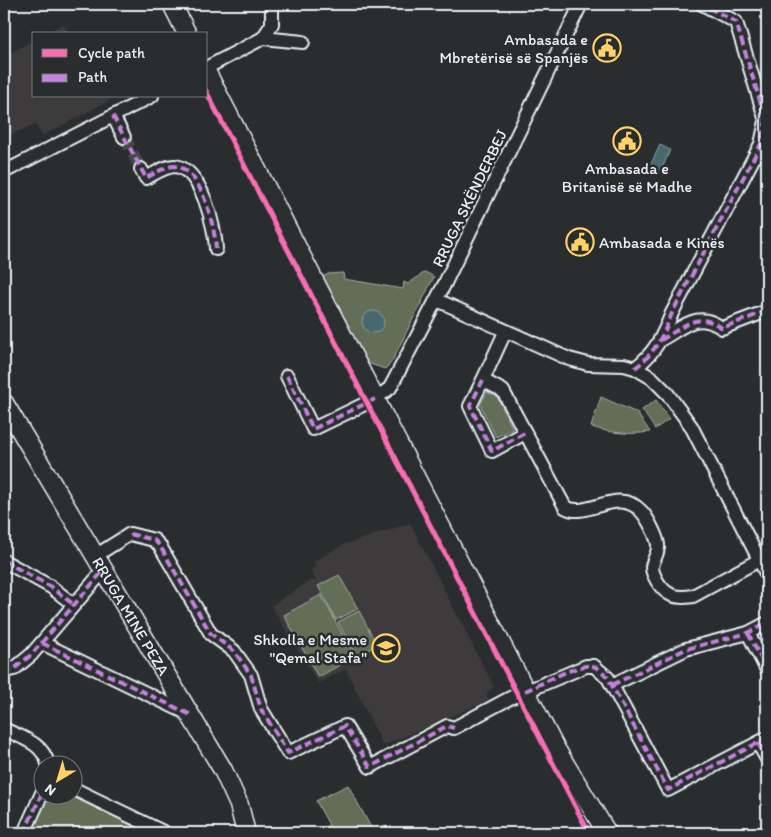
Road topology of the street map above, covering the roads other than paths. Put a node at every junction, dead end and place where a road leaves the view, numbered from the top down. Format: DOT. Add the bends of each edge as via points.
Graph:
graph roads {
  1 [pos="172,4"];
  2 [pos="272,4"];
  3 [pos="581,4"];
  4 [pos="702,4"];
  5 [pos="186,32"];
  6 [pos="263,38"];
  7 [pos="303,42"];
  8 [pos="208,69"];
  9 [pos="208,74"];
  10 [pos="148,98"];
  11 [pos="112,116"];
  12 [pos="124,138"];
  13 [pos="141,169"];
  14 [pos="4,172"];
  15 [pos="216,249"];
  16 [pos="436,300"];
  17 [pos="767,311"];
  18 [pos="505,332"];
  19 [pos="660,340"];
  20 [pos="635,368"];
  21 [pos="287,376"];
  22 [pos="483,380"];
  23 [pos="376,399"];
  24 [pos="4,403"];
  25 [pos="525,433"];
  26 [pos="4,561"];
  27 [pos="100,563"];
  28 [pos="765,569"];
  29 [pos="73,604"];
  30 [pos="767,623"];
  31 [pos="748,633"];
  32 [pos="42,643"];
  33 [pos="767,670"];
  34 [pos="4,671"];
  35 [pos="612,685"];
  36 [pos="526,692"];
  37 [pos="191,715"];
  38 [pos="4,729"];
  39 [pos="763,740"];
  40 [pos="43,754"];
  41 [pos="767,760"];
  42 [pos="82,793"];
  43 [pos="37,804"];
  44 [pos="24,833"];
  45 [pos="165,833"];
  46 [pos="246,833"];
  47 [pos="607,833"];
  1 -- 5 [label="main road"];
  2 -- 6 [label="street" via="272,24"];
  3 -- 16 [label="street, RRUGA SKËNDERBEJ"];
  4 -- 19 [label="street" via="736,22 764,111 766,131"];
  6 -- 7 [label="street"];
  6 -- 8 [label="street"];
  9 -- 23 [label="main road"];
  10 -- 11 [label="street"];
  11 -- 12 [label="street"];
  11 -- 14 [label="street"];
  13 -- 15 [label="street" via="146,178 175,166 185,170 211,212"];
  16 -- 18 [label="street"];
  16 -- 23 [label="street, RRUGA SKËNDERBEJ" via="390,388"];
  17 -- 19 [label="street" via="722,328 705,318"];
  18 -- 20 [label="street" via="588,364"];
  18 -- 22 [label="street"];
  19 -- 20 [label="street" via="649,357"];
  20 -- 28 [label="street" via="652,378 667,393 687,420"];
  21 -- 23 [label="street" via="314,428"];
  22 -- 25 [label="street" via="503,390"];
  22 -- 25 [label="street" via="470,406 492,451"];
  23 -- 36 [label="main road"];
  24 -- 27 [label="main road, RRUGA MINE PEZA"];
  25 -- 28 [label="street" via="565,506 577,511 619,501 642,511 658,543 653,574 663,591 671,596 692,596"];
  26 -- 29 [label="street" via="51,587"];
  27 -- 29 [label="street"];
  27 -- 36 [label="street" via="130,534 154,540 160,546 211,634 240,658 251,674 261,709 288,753 345,726 370,767 447,726 454,728"];
  27 -- 37 [label="main road, RRUGA MINE PEZA"];
  29 -- 32 [label="street"];
  30 -- 31 [label="street"];
  31 -- 33 [label="street"];
  31 -- 35 [label="street" via="664,658"];
  32 -- 34 [label="street" via="14,669"];
  32 -- 37 [label="street"];
  35 -- 36 [label="street" via="602,671 586,666"];
  35 -- 39 [label="street" via="668,790"];
  36 -- 47 [label="main road" via="554,746"];
  37 -- 46 [label="main road, RRUGA MINE PEZA" via="223,770 239,805"];
  38 -- 40 [label="street" via="37,745"];
  39 -- 41 [label="street"];
  42 -- 45 [label="street"];
  43 -- 44 [label="street"];
}
